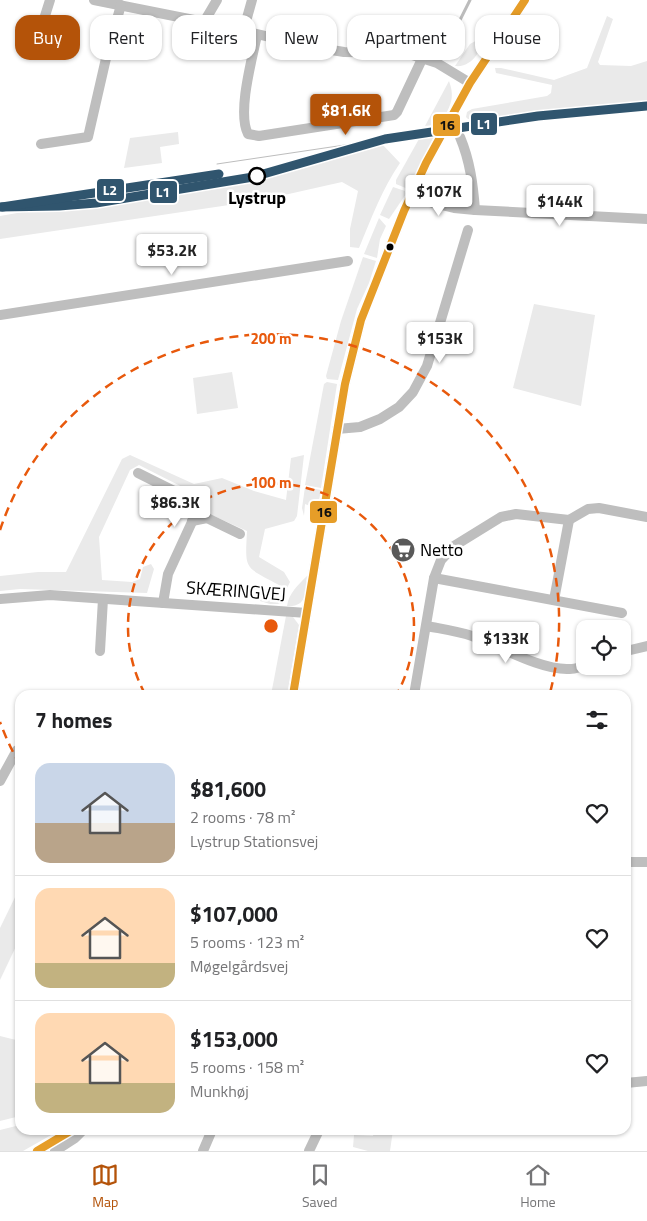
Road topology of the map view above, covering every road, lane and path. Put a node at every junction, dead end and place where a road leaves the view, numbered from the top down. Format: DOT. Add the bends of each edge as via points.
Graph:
graph roads {
  1 [pos="50,0"];
  2 [pos="94,0"];
  3 [pos="217,0"];
  4 [pos="252,0"];
  5 [pos="525,0"];
  6 [pos="122,5"];
  7 [pos="45,15"];
  8 [pos="172,15"];
  9 [pos="208,15"];
  10 [pos="248,15"];
  11 [pos="257,35"];
  12 [pos="347,51"];
  13 [pos="422,60"];
  14 [pos="429,60"];
  15 [pos="470,83"];
  16 [pos="460,137"];
  17 [pos="40,144"];
  18 [pos="412,196"];
  19 [pos="475,210"];
  20 [pos="647,219"];
  21 [pos="468,230"];
  22 [pos="348,261"];
  23 [pos="0,315"];
  24 [pos="337,429"];
  25 [pos="138,473"];
  26 [pos="647,517"];
  27 [pos="569,520"];
  28 [pos="192,521"];
  29 [pos="240,534"];
  30 [pos="434,578"];
  31 [pos="0,599"];
  32 [pos="103,599"];
  33 [pos="554,600"];
  34 [pos="163,603"];
  35 [pos="308,612"];
  36 [pos="622,613"];
  37 [pos="427,626"];
  38 [pos="647,646"];
  39 [pos="631,650"];
  40 [pos="100,651"];
  41 [pos="576,668"];
  42 [pos="294,690"];
  43 [pos="415,690"];
  44 [pos="15,754"];
  45 [pos="0,781"];
  46 [pos="631,862"];
  47 [pos="647,862"];
  48 [pos="647,1081"];
  49 [pos="631,1083"];
  50 [pos="64,1135"];
  51 [pos="78,1135"];
  52 [pos="210,1135"];
  53 [pos="317,1135"];
  54 [pos="37,1151"];
  55 [pos="55,1151"];
  56 [pos="203,1151"];
  57 [pos="309,1151"];
  1 -- 7 [label="street"];
  2 -- 6 [label="street"];
  3 -- 9 [label="street"];
  4 -- 10 [label="street"];
  5 -- 15 [label="street"];
  6 -- 8 [label="street"];
  6 -- 17 [label="street" via="88,137"];
  11 -- 12 [label="street"];
  11 -- 13 [label="street" via="244,108 248,134 259,136 394,115"];
  14 -- 15 [label="street"];
  15 -- 18 [label="street" via="426,163"];
  16 -- 19 [label="street" via="472,179"];
  18 -- 19 [label="street" via="454,208"];
  18 -- 24 [label="street" via="361,320"];
  19 -- 20 [label="street"];
  21 -- 24 [label="street" via="426,366 413,392 399,407 380,419 360,427"];
  22 -- 23 [label="street"];
  24 -- 35 [label="street"];
  25 -- 28 [label="street, SKÆRINGVEJ" via="192,500 197,511"];
  26 -- 27 [label="street" via="599,508"];
  27 -- 30 [label="street" via="516,514 501,517 454,546 441,560"];
  27 -- 33 [label="street"];
  28 -- 29 [label="street" via="207,518"];
  28 -- 34 [label="street, SKÆRINGVEJ" via="168,574"];
  30 -- 33 [label="street"];
  30 -- 37 [label="street"];
  31 -- 32 [label="street, SKÆRINGVEJ" via="50,595"];
  32 -- 34 [label="street, SKÆRINGVEJ"];
  32 -- 40 [label="street"];
  33 -- 36 [label="street"];
  34 -- 35 [label="street, SKÆRINGVEJ"];
  35 -- 42 [label="street"];
  37 -- 41 [label="street" via="472,636 556,668"];
  37 -- 43 [label="street"];
  38 -- 39 [label="street"];
  44 -- 45 [label="street"];
  46 -- 47 [label="street"];
  48 -- 49 [label="street"];
  50 -- 54 [label="street"];
  51 -- 55 [label="street"];
  52 -- 56 [label="street"];
  53 -- 57 [label="street"];
}
